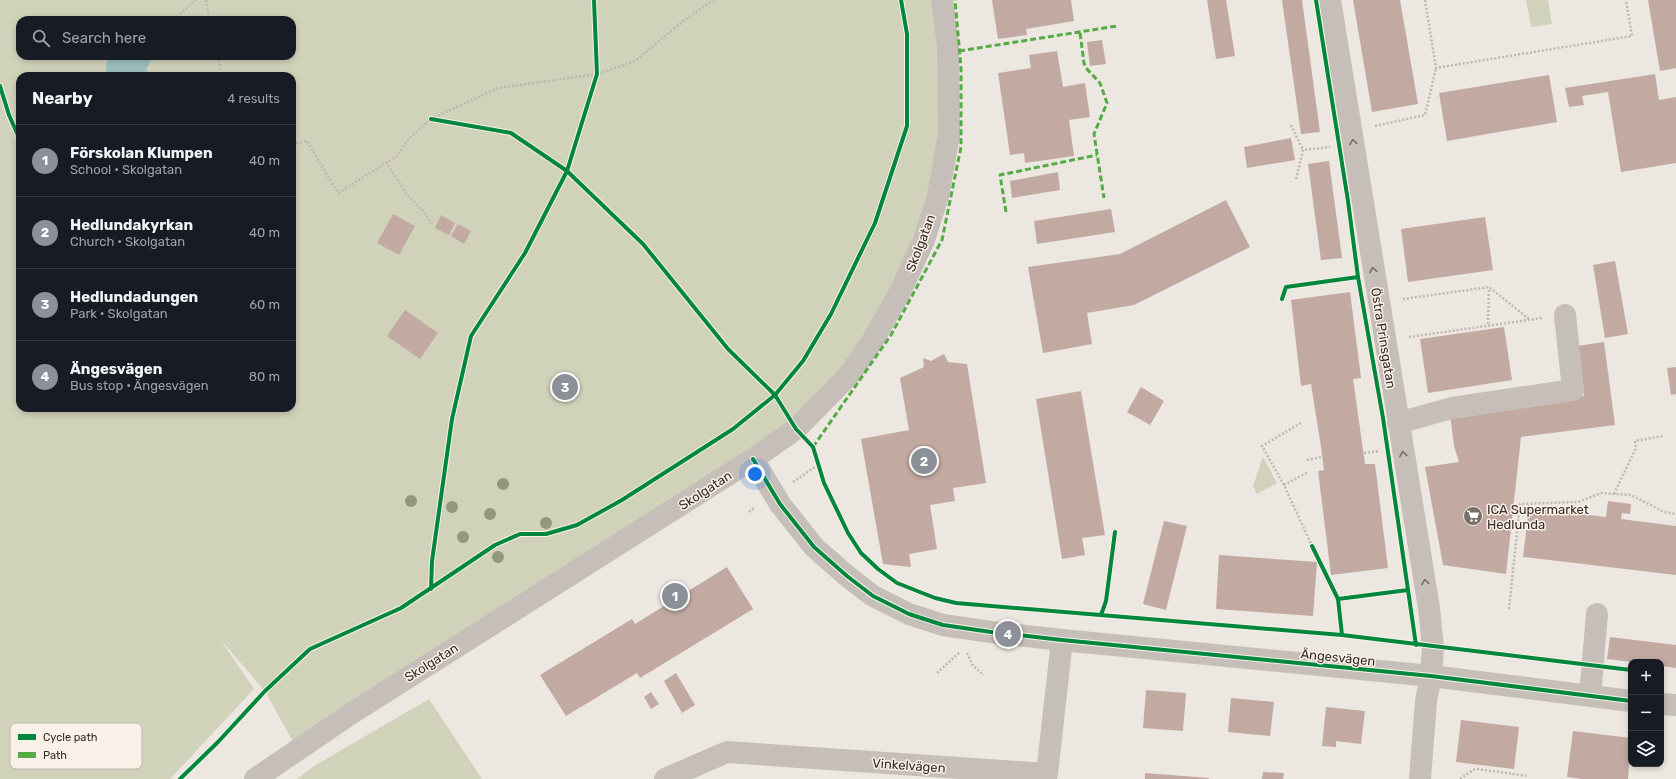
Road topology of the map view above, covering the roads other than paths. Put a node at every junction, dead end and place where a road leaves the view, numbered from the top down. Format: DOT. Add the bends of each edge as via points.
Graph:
graph roads {
  1 [pos="942,0"];
  2 [pos="1330,0"];
  3 [pos="1565,315"];
  4 [pos="1398,423"];
  5 [pos="753,458"];
  6 [pos="1597,614"];
  7 [pos="1062,640"];
  8 [pos="1431,676"];
  9 [pos="1590,696"];
  10 [pos="1628,701"];
  11 [pos="1664,704"];
  12 [pos="1676,706"];
  13 [pos="255,779"];
  14 [pos="665,779"];
  15 [pos="1420,779"];
  1 -- 5 [label="street, Skolgatan" via="948,47 950,135 938,196 924,240 900,292 850,374 796,429"];
  4 -- 2 [label="street, Östra Prinsgatan, one-way"];
  3 -- 4 [label="street" via="1573,390 1452,408"];
  8 -- 4 [label="street, Östra Prinsgatan, one-way" via="1435,606"];
  5 -- 7 [label="street, Ängesvägen" via="780,504 814,547 873,596 909,614 943,625"];
  5 -- 13 [label="street, Skolgatan" via="352,713"];
  6 -- 9 [label="street"];
  7 -- 8 [label="street, Ängesvägen"];
  7 -- 14 [label="street, Vinkelvägen" via="1047,774 727,752"];
  8 -- 9 [label="street, Ängesvägen"];
  8 -- 15 [label="street, Östra Prinsgatan" via="1426,701"];
  9 -- 10 [label="street, Ängesvägen"];
  11 -- 12 [label="street"];
}
